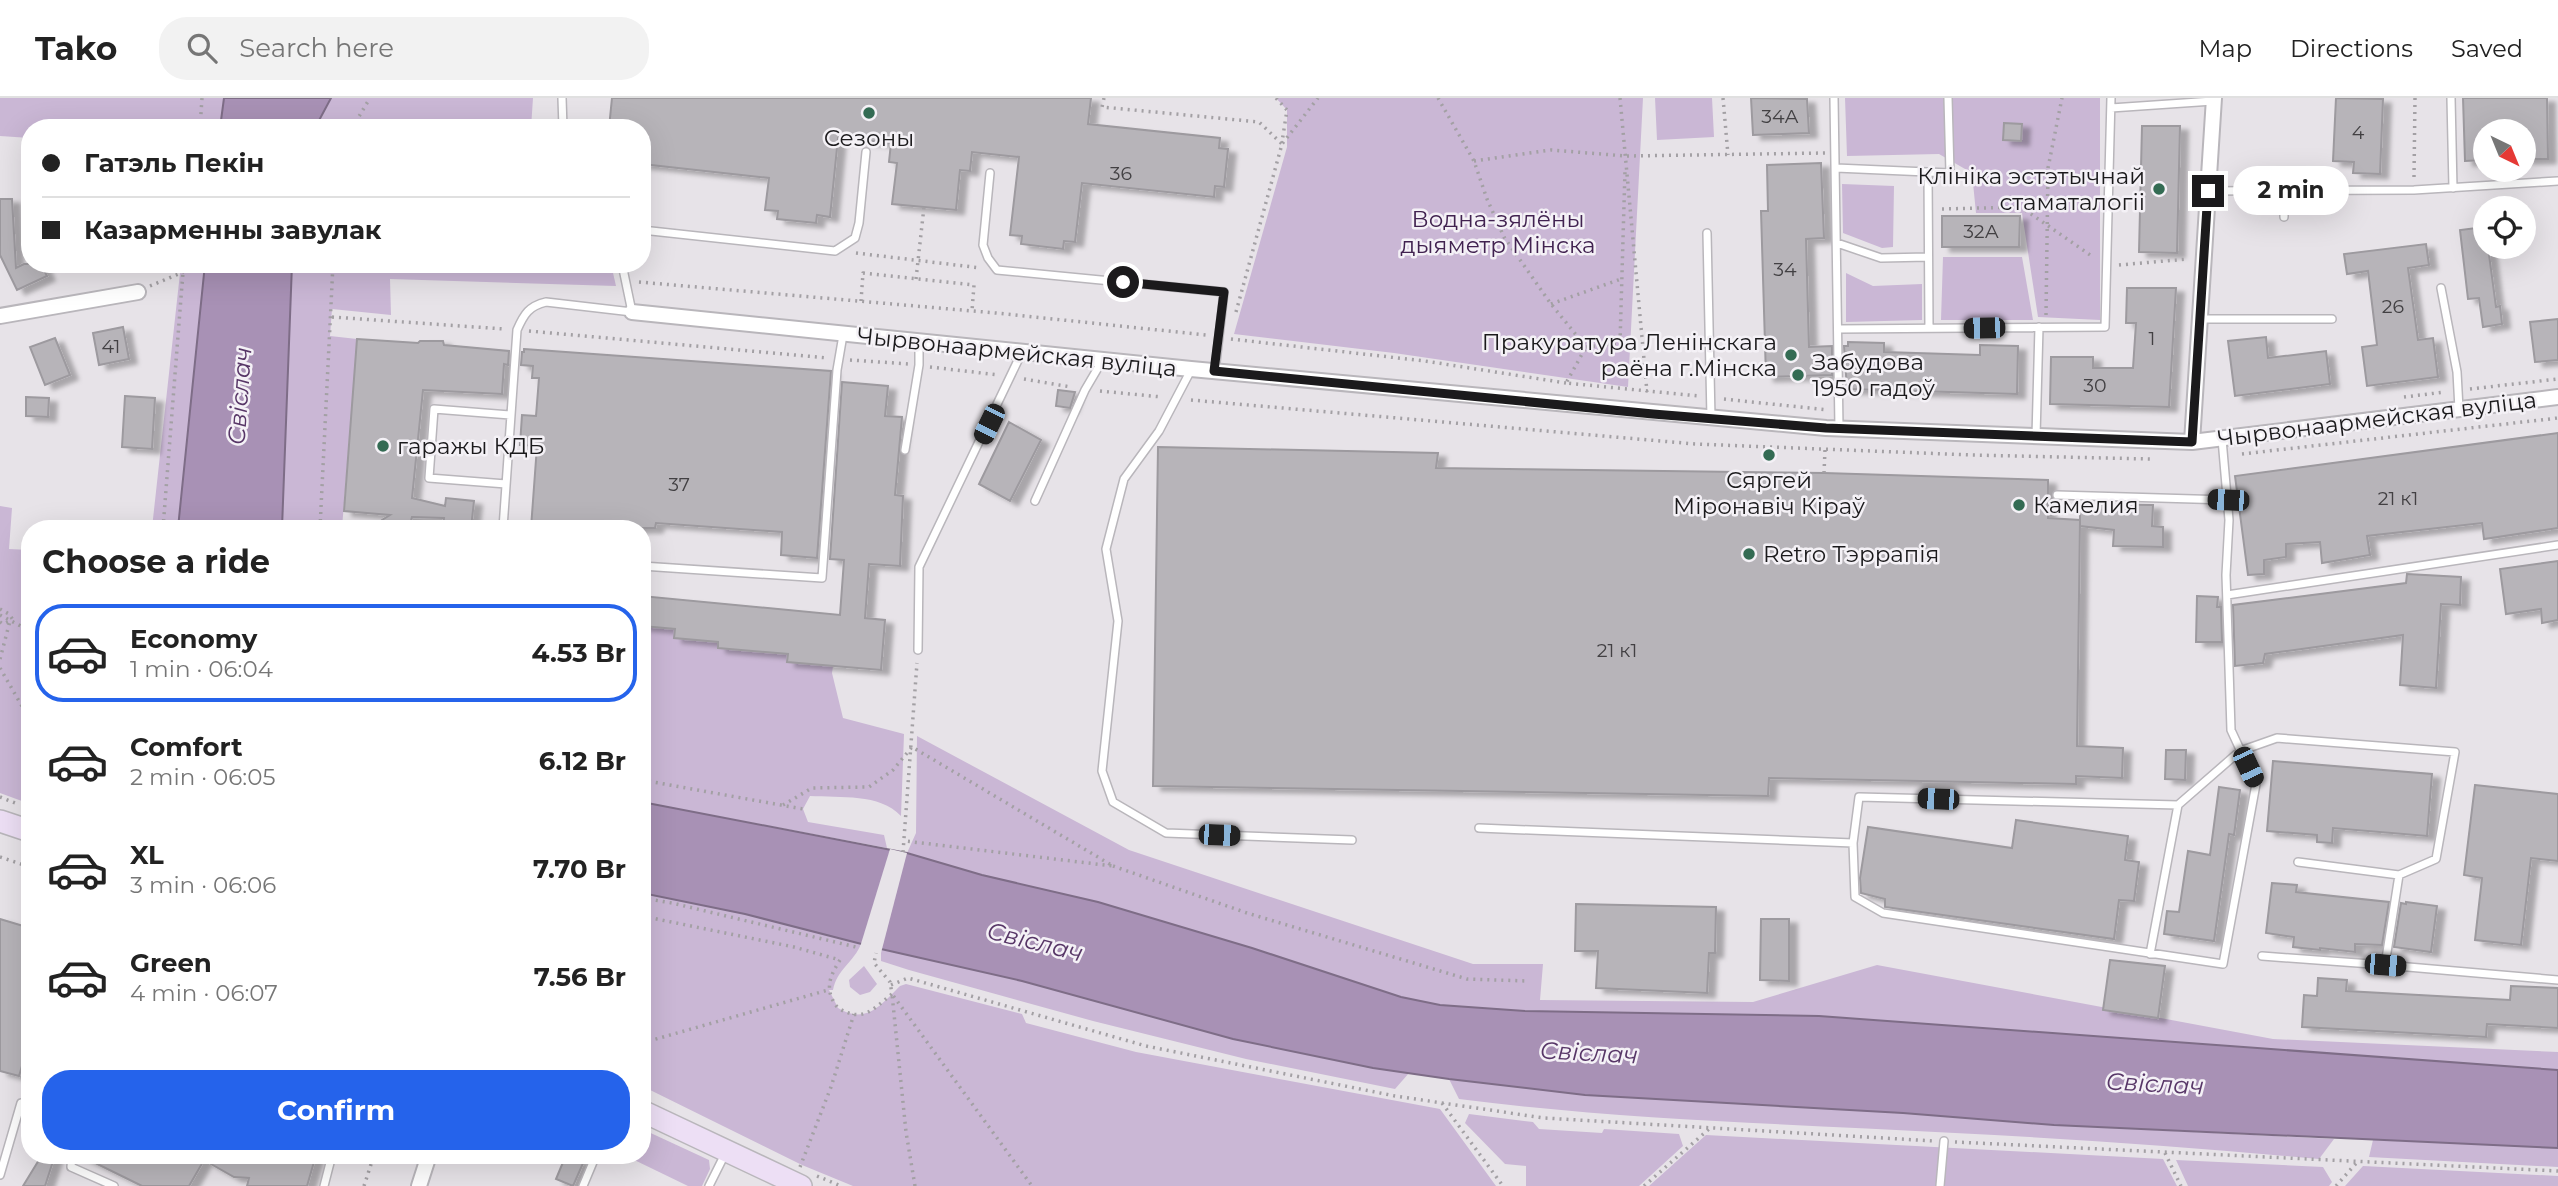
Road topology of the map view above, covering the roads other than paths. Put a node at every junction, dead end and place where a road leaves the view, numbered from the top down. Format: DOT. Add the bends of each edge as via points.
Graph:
graph roads {
  1 [pos="562,98"];
  2 [pos="1834,98"];
  3 [pos="1948,98"];
  4 [pos="2110,98"];
  5 [pos="2451,98"];
  6 [pos="2214,99"];
  7 [pos="2111,108"];
  8 [pos="563,119"];
  9 [pos="866,152"];
  10 [pos="1836,168"];
  11 [pos="1928,172"];
  12 [pos="990,173"];
  13 [pos="2558,181"];
  14 [pos="2453,188"];
  15 [pos="2208,191"];
  16 [pos="2284,191"];
  17 [pos="2284,217"];
  18 [pos="651,231"];
  19 [pos="1707,233"];
  20 [pos="1837,243"];
  21 [pos="1928,257"];
  22 [pos="624,273"];
  23 [pos="2441,288"];
  24 [pos="138,292"];
  25 [pos="632,312"];
  26 [pos="0,316"];
  27 [pos="2200,319"];
  28 [pos="2332,319"];
  29 [pos="2042,327"];
  30 [pos="1928,328"];
  31 [pos="1838,329"];
  32 [pos="843,335"];
  33 [pos="919,342"];
  34 [pos="1022,352"];
  35 [pos="1102,360"];
  36 [pos="1191,369"];
  37 [pos="1214,371"];
  38 [pos="2558,397"];
  39 [pos="2459,409"];
  40 [pos="511,415"];
  41 [pos="1711,419"];
  42 [pos="1839,428"];
  43 [pos="2036,436"];
  44 [pos="2222,439"];
  45 [pos="2192,442"];
  46 [pos="905,450"];
  47 [pos="506,484"];
  48 [pos="2057,495"];
  49 [pos="2228,500"];
  50 [pos="1035,501"];
  51 [pos="504,520"];
  52 [pos="2558,545"];
  53 [pos="651,567"];
  54 [pos="2227,595"];
  55 [pos="918,650"];
  56 [pos="2240,751"];
  57 [pos="2178,805"];
  58 [pos="0,821"];
  59 [pos="21,828"];
  60 [pos="1479,828"];
  61 [pos="1352,840"];
  62 [pos="1853,844"];
  63 [pos="2298,862"];
  64 [pos="2399,875"];
  65 [pos="2150,954"];
  66 [pos="2262,956"];
  67 [pos="2385,965"];
  68 [pos="2558,980"];
  69 [pos="21,1102"];
  70 [pos="651,1115"];
  71 [pos="1944,1141"];
  72 [pos="726,1152"];
  73 [pos="71,1164"];
  74 [pos="330,1164"];
  75 [pos="426,1164"];
  76 [pos="592,1164"];
  77 [pos="0,1175"];
  78 [pos="800,1177"];
  79 [pos="114,1186"];
  80 [pos="324,1186"];
  81 [pos="419,1186"];
  82 [pos="583,1186"];
  83 [pos="709,1186"];
  84 [pos="1940,1186"];
  1 -- 8 [label="lane"];
  2 -- 10 [label="lane"];
  3 -- 11 [label="lane" via="1950,173"];
  4 -- 7 [label="lane"];
  5 -- 14 [label="lane"];
  6 -- 7 [label="lane"];
  6 -- 15 [label="street"];
  7 -- 29 [label="lane" via="2105,327"];
  9 -- 18 [label="lane" via="855,238 835,251"];
  10 -- 11 [label="lane"];
  10 -- 20 [label="lane"];
  11 -- 21 [label="lane"];
  12 -- 37 [label="lane" via="984,246 996,270 1224,292"];
  13 -- 14 [label="lane"];
  14 -- 16 [label="lane"];
  15 -- 16 [label="lane"];
  15 -- 27 [label="street"];
  16 -- 17 [label="lane"];
  19 -- 41 [label="lane"];
  20 -- 21 [label="lane" via="1881,258"];
  20 -- 31 [label="lane"];
  21 -- 30 [label="lane"];
  22 -- 25 [label="lane"];
  23 -- 39 [label="lane"];
  24 -- 26 [label="street"];
  25 -- 32 [label="street, Чырвонаармейская вуліца"];
  25 -- 40 [label="lane, Чырвонаармейская вуліца" via="547,302 525,312 517,330"];
  27 -- 28 [label="lane"];
  27 -- 45 [label="street"];
  29 -- 30 [label="lane"];
  29 -- 43 [label="lane"];
  30 -- 31 [label="lane"];
  31 -- 42 [label="lane"];
  32 -- 33 [label="street, Чырвонаармейская вуліца"];
  32 -- 53 [label="lane" via="822,578"];
  33 -- 34 [label="street, Чырвонаармейская вуліца"];
  33 -- 46 [label="lane"];
  34 -- 35 [label="street, Чырвонаармейская вуліца"];
  34 -- 55 [label="lane" via="919,567"];
  35 -- 36 [label="street, Чырвонаармейская вуліца"];
  35 -- 50 [label="lane"];
  36 -- 37 [label="street, Чырвонаармейская вуліца"];
  36 -- 61 [label="lane" via="1159,431 1124,480 1106,549 1118,621 1102,771 1113,802 1166,833"];
  37 -- 41 [label="street, Чырвонаармейская вуліца"];
  38 -- 39 [label="street, Чырвонаармейская вуліца"];
  39 -- 44 [label="street, Чырвонаармейская вуліца"];
  40 -- 47 [label="lane"];
  40 -- 47 [label="lane" via="434,409 429,478"];
  41 -- 42 [label="street, Чырвонаармейская вуліца"];
  42 -- 43 [label="street, Чырвонаармейская вуліца"];
  43 -- 45 [label="street, Чырвонаармейская вуліца"];
  44 -- 45 [label="street, Чырвонаармейская вуліца"];
  44 -- 49 [label="lane"];
  47 -- 51 [label="lane"];
  48 -- 49 [label="lane"];
  49 -- 54 [label="lane"];
  52 -- 54 [label="lane"];
  54 -- 56 [label="lane" via="2231,730"];
  56 -- 57 [label="lane"];
  56 -- 64 [label="lane" via="2277,738 2455,752 2436,859"];
  56 -- 65 [label="lane" via="2256,784 2223,964"];
  57 -- 62 [label="lane" via="1859,796"];
  57 -- 65 [label="lane"];
  58 -- 59 [label="street"];
  60 -- 62 [label="lane"];
  62 -- 65 [label="lane" via="1855,897 1883,913"];
  63 -- 64 [label="lane"];
  64 -- 67 [label="lane"];
  66 -- 67 [label="lane"];
  67 -- 68 [label="lane"];
  69 -- 77 [label="lane"];
  70 -- 72 [label="street"];
  71 -- 84 [label="lane"];
  72 -- 78 [label="street"];
  72 -- 83 [label="lane"];
  73 -- 79 [label="lane"];
  74 -- 80 [label="lane"];
  75 -- 81 [label="street"];
  76 -- 82 [label="lane"];
}
